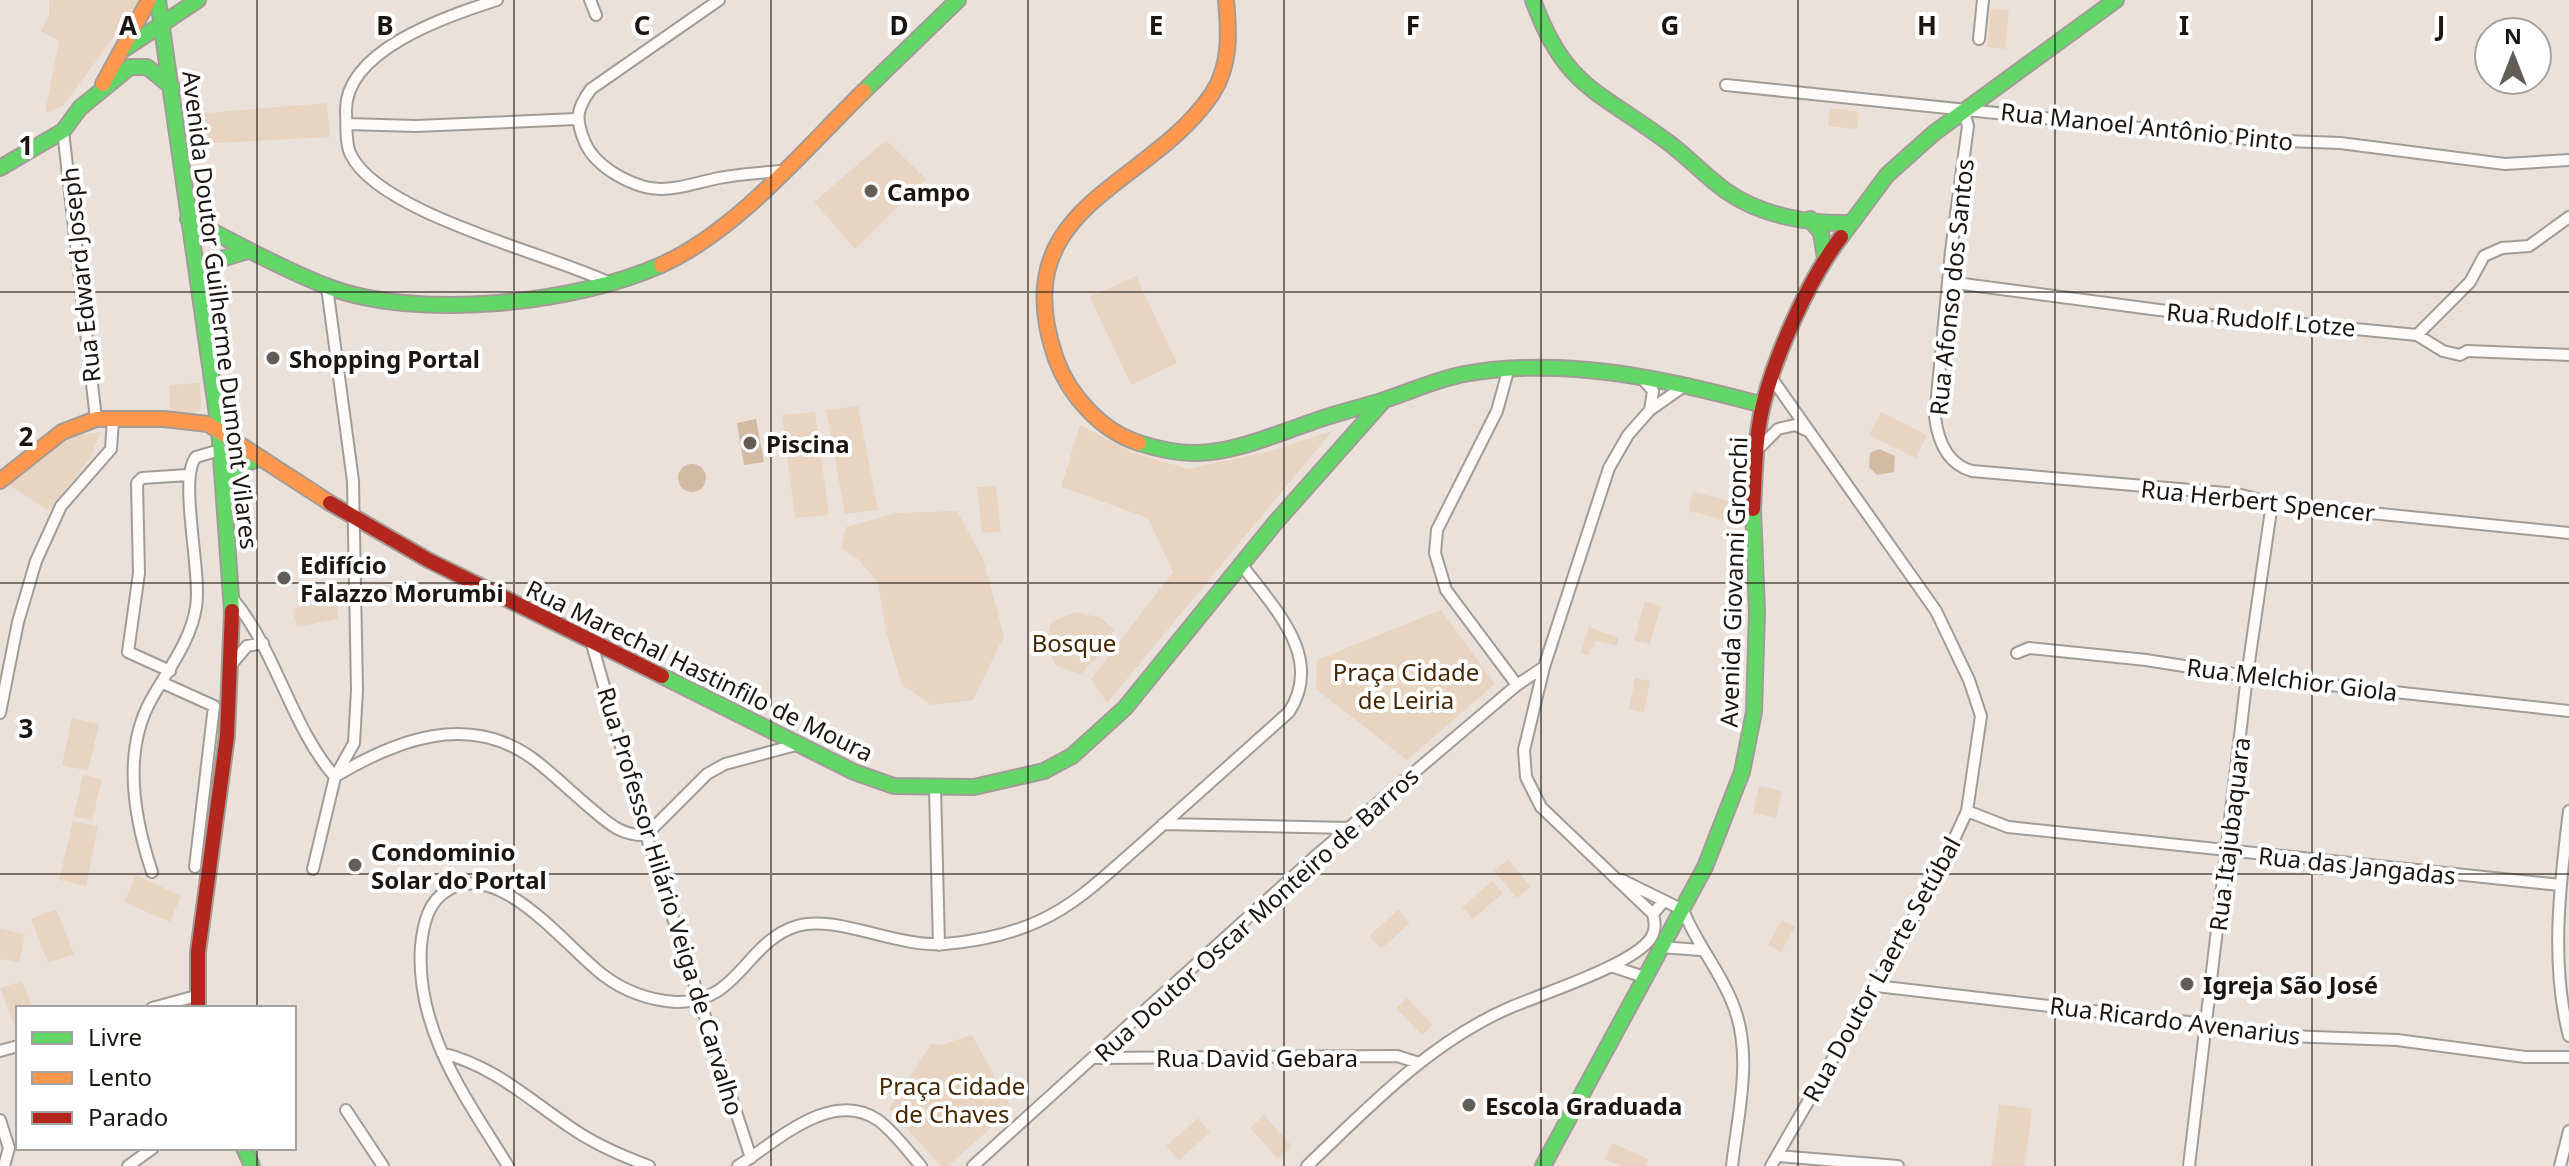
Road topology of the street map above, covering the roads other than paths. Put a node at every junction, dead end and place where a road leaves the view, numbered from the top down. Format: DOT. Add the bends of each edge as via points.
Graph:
graph roads {
  1 [pos="149,0"];
  2 [pos="158,0"];
  3 [pos="198,0"];
  4 [pos="497,0"];
  5 [pos="590,0"];
  6 [pos="719,0"];
  7 [pos="958,0"];
  8 [pos="1226,0"];
  9 [pos="1533,0"];
  10 [pos="1983,0"];
  11 [pos="2116,0"];
  12 [pos="596,15"];
  13 [pos="161,23"];
  14 [pos="1979,39"];
  15 [pos="116,56"];
  16 [pos="1726,85"];
  17 [pos="172,87"];
  18 [pos="100,90"];
  19 [pos="1967,110"];
  20 [pos="576,119"];
  21 [pos="347,124"];
  22 [pos="63,131"];
  23 [pos="2569,160"];
  24 [pos="0,168"];
  25 [pos="781,171"];
  26 [pos="2569,217"];
  27 [pos="188,219"];
  28 [pos="1810,219"];
  29 [pos="1849,223"];
  30 [pos="248,251"];
  31 [pos="1825,258"];
  32 [pos="199,276"];
  33 [pos="1948,282"];
  34 [pos="610,283"];
  35 [pos="327,287"];
  36 [pos="2417,335"];
  37 [pos="2569,355"];
  38 [pos="1508,371"];
  39 [pos="1633,373"];
  40 [pos="1773,380"];
  41 [pos="1688,383"];
  42 [pos="1384,400"];
  43 [pos="215,402"];
  44 [pos="1763,405"];
  45 [pos="1650,410"];
  46 [pos="1333,414"];
  47 [pos="96,419"];
  48 [pos="113,419"];
  49 [pos="219,429"];
  50 [pos="1811,435"];
  51 [pos="1346,441"];
  52 [pos="239,443"];
  53 [pos="220,450"];
  54 [pos="1757,450"];
  55 [pos="261,458"];
  56 [pos="1951,459"];
  57 [pos="188,475"];
  58 [pos="0,481"];
  59 [pos="224,486"];
  60 [pos="2272,503"];
  61 [pos="355,519"];
  62 [pos="2569,533"];
  63 [pos="1241,564"];
  64 [pos="233,599"];
  65 [pos="263,643"];
  66 [pos="592,644"];
  67 [pos="2017,653"];
  68 [pos="231,666"];
  69 [pos="1544,667"];
  70 [pos="170,671"];
  71 [pos="2247,676"];
  72 [pos="163,683"];
  73 [pos="1517,685"];
  74 [pos="2569,711"];
  75 [pos="0,713"];
  76 [pos="796,745"];
  77 [pos="335,777"];
  78 [pos="935,788"];
  79 [pos="1967,811"];
  80 [pos="2569,811"];
  81 [pos="1163,824"];
  82 [pos="1351,828"];
  83 [pos="646,835"];
  84 [pos="2227,852"];
  85 [pos="195,867"];
  86 [pos="313,869"];
  87 [pos="152,872"];
  88 [pos="1620,879"];
  89 [pos="2560,885"];
  90 [pos="1663,902"];
  91 [pos="1683,910"];
  92 [pos="1653,914"];
  93 [pos="939,945"];
  94 [pos="1661,947"];
  95 [pos="1700,950"];
  96 [pos="1611,966"];
  97 [pos="1644,977"];
  98 [pos="1876,986"];
  99 [pos="699,1000"];
  100 [pos="197,1002"];
  101 [pos="167,1006"];
  102 [pos="2206,1024"];
  103 [pos="2569,1036"];
  104 [pos="442,1053"];
  105 [pos="2569,1057"];
  106 [pos="1095,1058"];
  107 [pos="1419,1063"];
  108 [pos="346,1110"];
  109 [pos="0,1120"];
  110 [pos="2569,1131"];
  111 [pos="150,1150"];
  112 [pos="1777,1156"];
  113 [pos="751,1158"];
  114 [pos="4,1166"];
  115 [pos="128,1166"];
  116 [pos="383,1166"];
  117 [pos="508,1166"];
  118 [pos="649,1166"];
  119 [pos="738,1166"];
  120 [pos="921,1166"];
  121 [pos="973,1166"];
  122 [pos="1307,1166"];
  123 [pos="1543,1166"];
  124 [pos="1732,1166"];
  125 [pos="1771,1166"];
  126 [pos="1898,1166"];
  127 [pos="2189,1166"];
  128 [pos="2560,1166"];
  1 -- 15 [label="street"];
  2 -- 13 [label="street, Avenida Doutor Guilherme Dumont Vilares"];
  3 -- 13 [label="street"];
  4 -- 21 [label="street" via="416,32 379,55 347,89"];
  5 -- 12 [label="street"];
  6 -- 20 [label="street" via="591,89"];
  7 -- 25 [label="street"];
  8 -- 46 [label="street" via="1228,48 1211,94 1185,123 1096,198 1057,245 1046,283 1047,337 1055,365 1078,403 1126,440 1165,453 1228,449"];
  9 -- 28 [label="street" via="1559,58 1603,98 1745,202"];
  10 -- 14 [label="street"];
  11 -- 19 [label="street, Avenida Giovanni Gronchi"];
  13 -- 15 [label="street"];
  13 -- 17 [label="street, Avenida Doutor Guilherme Dumont Vilares"];
  15 -- 18 [label="street"];
  16 -- 19 [label="street, Rua Manoel Antônio Pinto"];
  17 -- 18 [label="street" via="140,66 130,67"];
  17 -- 27 [label="street, Avenida Doutor Guilherme Dumont Vilares"];
  18 -- 22 [label="street"];
  19 -- 23 [label="street, Rua Manoel Antônio Pinto" via="2257,140 2340,143 2505,164"];
  19 -- 29 [label="street, Avenida Giovanni Gronchi" via="1887,175"];
  19 -- 33 [label="street, Rua Afonso dos Santos"];
  20 -- 21 [label="street"];
  20 -- 25 [label="street" via="592,156 641,188 674,190 718,178"];
  21 -- 34 [label="street" via="348,149 356,164 394,195 475,234 571,264"];
  22 -- 24 [label="street"];
  22 -- 47 [label="street, Rua Edward Joseph"];
  25 -- 34 [label="street" via="737,215 680,257"];
  26 -- 36 [label="street" via="2529,246 2484,256 2470,282"];
  27 -- 30 [label="street"];
  27 -- 32 [label="street, Avenida Doutor Guilherme Dumont Vilares"];
  28 -- 29 [label="street"];
  28 -- 31 [label="street" via="1821,233"];
  29 -- 31 [label="street, Avenida Giovanni Gronchi"];
  30 -- 32 [label="street" via="208,263"];
  30 -- 35 [label="street"];
  31 -- 40 [label="street, Avenida Giovanni Gronchi"];
  32 -- 43 [label="street, Avenida Doutor Guilherme Dumont Vilares"];
  33 -- 36 [label="street, Rua Rudolf Lotze" via="2159,310"];
  33 -- 56 [label="street, Rua Afonso dos Santos" via="1935,417"];
  34 -- 35 [label="street" via="437,307"];
  35 -- 61 [label="street"];
  36 -- 37 [label="street, Rua Rudolf Lotze" via="2460,355"];
  38 -- 39 [label="street"];
  38 -- 42 [label="street" via="1423,384"];
  38 -- 73 [label="street" via="1497,411 1437,530 1435,553 1446,590"];
  39 -- 41 [label="street"];
  39 -- 45 [label="street" via="1649,382"];
  40 -- 44 [label="street, Avenida Giovanni Gronchi"];
  40 -- 50 [label="street, Rua Doutor Laerte Setúbal"];
  41 -- 44 [label="street"];
  41 -- 45 [label="street"];
  42 -- 46 [label="street"];
  42 -- 51 [label="street, Rua Marechal Hastinfilo de Moura"];
  43 -- 49 [label="street, Avenida Doutor Guilherme Dumont Vilares"];
  43 -- 52 [label="street"];
  44 -- 54 [label="street, Avenida Giovanni Gronchi"];
  45 -- 69 [label="street" via="1609,468"];
  46 -- 51 [label="street" via="1343,424"];
  47 -- 48 [label="street, Rua Marechal Hastinfilo de Moura"];
  47 -- 58 [label="street, Rua Marechal Hastinfilo de Moura" via="62,432"];
  48 -- 49 [label="street, Rua Marechal Hastinfilo de Moura" via="196,421"];
  48 -- 75 [label="street" via="111,449 61,506 36,561"];
  49 -- 52 [label="street, Rua Marechal Hastinfilo de Moura"];
  49 -- 53 [label="street, Avenida Doutor Guilherme Dumont Vilares"];
  50 -- 54 [label="street" via="1786,426"];
  50 -- 79 [label="street, Rua Doutor Laerte Setúbal" via="1936,611 1969,680 1981,716"];
  51 -- 63 [label="street, Rua Marechal Hastinfilo de Moura"];
  52 -- 55 [label="street, Rua Marechal Hastinfilo de Moura"];
  53 -- 57 [label="street" via="196,457"];
  53 -- 59 [label="street, Avenida Doutor Guilherme Dumont Vilares"];
  54 -- 91 [label="street, Avenida Giovanni Gronchi" via="1754,712 1731,809"];
  55 -- 59 [label="street" via="239,466"];
  55 -- 61 [label="street, Rua Marechal Hastinfilo de Moura"];
  56 -- 60 [label="street, Rua Herbert Spencer" via="1972,471 2237,494"];
  57 -- 70 [label="street" via="197,600"];
  57 -- 70 [label="street" via="142,478 137,483 139,573 128,652"];
  59 -- 64 [label="street, Avenida Doutor Guilherme Dumont Vilares"];
  60 -- 62 [label="street, Rua Herbert Spencer"];
  60 -- 71 [label="street, Rua Itajubaquara"];
  61 -- 66 [label="street, Rua Marechal Hastinfilo de Moura"];
  61 -- 77 [label="street" via="354,743"];
  63 -- 78 [label="street, Rua Marechal Hastinfilo de Moura" via="1149,678 1083,745 1045,770 1023,777"];
  63 -- 81 [label="street" via="1297,645 1299,694 1289,712"];
  64 -- 65 [label="street"];
  64 -- 68 [label="street, Avenida Doutor Guilherme Dumont Vilares"];
  65 -- 68 [label="street" via="242,649"];
  65 -- 77 [label="street" via="315,749"];
  66 -- 76 [label="street, Rua Marechal Hastinfilo de Moura"];
  66 -- 83 [label="street, Rua Professor Hilário Veiga de Carvalho"];
  67 -- 71 [label="street, Rua Melchior Giola" via="2029,648"];
  68 -- 100 [label="street, Avenida Doutor Guilherme Dumont Vilares" via="227,736 198,952"];
  69 -- 73 [label="street, Rua Doutor Oscar Monteiro de Barros"];
  69 -- 88 [label="street" via="1524,750 1526,777 1541,807"];
  70 -- 72 [label="street"];
  71 -- 74 [label="street, Rua Melchior Giola"];
  71 -- 84 [label="street, Rua Itajubaquara"];
  72 -- 85 [label="street" via="214,706"];
  72 -- 87 [label="street" via="142,719 133,777 141,839"];
  73 -- 82 [label="street, Rua Doutor Oscar Monteiro de Barros"];
  76 -- 78 [label="street, Rua Marechal Hastinfilo de Moura" via="897,787"];
  76 -- 83 [label="street" via="707,774"];
  77 -- 83 [label="street" via="410,740 473,735 530,757 611,826 632,836"];
  77 -- 86 [label="street"];
  78 -- 93 [label="street"];
  79 -- 84 [label="street, Rua das Jangadas" via="2008,827"];
  79 -- 98 [label="street, Rua Doutor Laerte Setúbal"];
  80 -- 89 [label="street"];
  81 -- 82 [label="street"];
  81 -- 93 [label="street" via="1083,895 1042,920 997,937"];
  82 -- 106 [label="street, Rua Doutor Oscar Monteiro de Barros" via="1191,966"];
  83 -- 99 [label="street, Rua Professor Hilário Veiga de Carvalho"];
  84 -- 89 [label="street, Rua das Jangadas"];
  84 -- 102 [label="street, Rua Itajubaquara"];
  88 -- 90 [label="street"];
  88 -- 92 [label="street"];
  89 -- 103 [label="street"];
  90 -- 91 [label="street"];
  90 -- 92 [label="street"];
  91 -- 94 [label="street, Avenida Giovanni Gronchi"];
  91 -- 95 [label="street"];
  92 -- 96 [label="street" via="1650,939"];
  93 -- 99 [label="street" via="891,940 832,924 799,925 769,939 733,981"];
  94 -- 95 [label="street"];
  94 -- 97 [label="street, Avenida Giovanni Gronchi"];
  95 -- 124 [label="street" via="1731,999 1742,1040"];
  96 -- 97 [label="street"];
  96 -- 107 [label="street" via="1506,1010 1448,1040"];
  97 -- 123 [label="street, Avenida Giovanni Gronchi"];
  98 -- 102 [label="street, Rua Ricardo Avenarius"];
  98 -- 112 [label="street, Rua Doutor Laerte Setúbal"];
  99 -- 104 [label="street" via="657,1000 624,989 504,890 460,884 440,895 422,932 420,981"];
  99 -- 113 [label="street, Rua Professor Hilário Veiga de Carvalho"];
  100 -- 101 [label="street"];
  102 -- 105 [label="street, Rua Ricardo Avenarius" via="2284,1036 2397,1040 2525,1057"];
  102 -- 127 [label="street, Rua Itajubaquara"];
  104 -- 117 [label="street"];
  104 -- 118 [label="street" via="502,1076 580,1134"];
  106 -- 107 [label="street, Rua David Gebara" via="1397,1056"];
  106 -- 121 [label="street, Rua Doutor Oscar Monteiro de Barros"];
  107 -- 122 [label="street"];
  108 -- 116 [label="street"];
  109 -- 114 [label="street" via="9,1148"];
  110 -- 128 [label="street"];
  111 -- 115 [label="street"];
  112 -- 125 [label="street, Rua Doutor Laerte Setúbal"];
  112 -- 126 [label="street"];
  113 -- 119 [label="street"];
  113 -- 120 [label="street" via="810,1119 852,1110 877,1120"];
}
